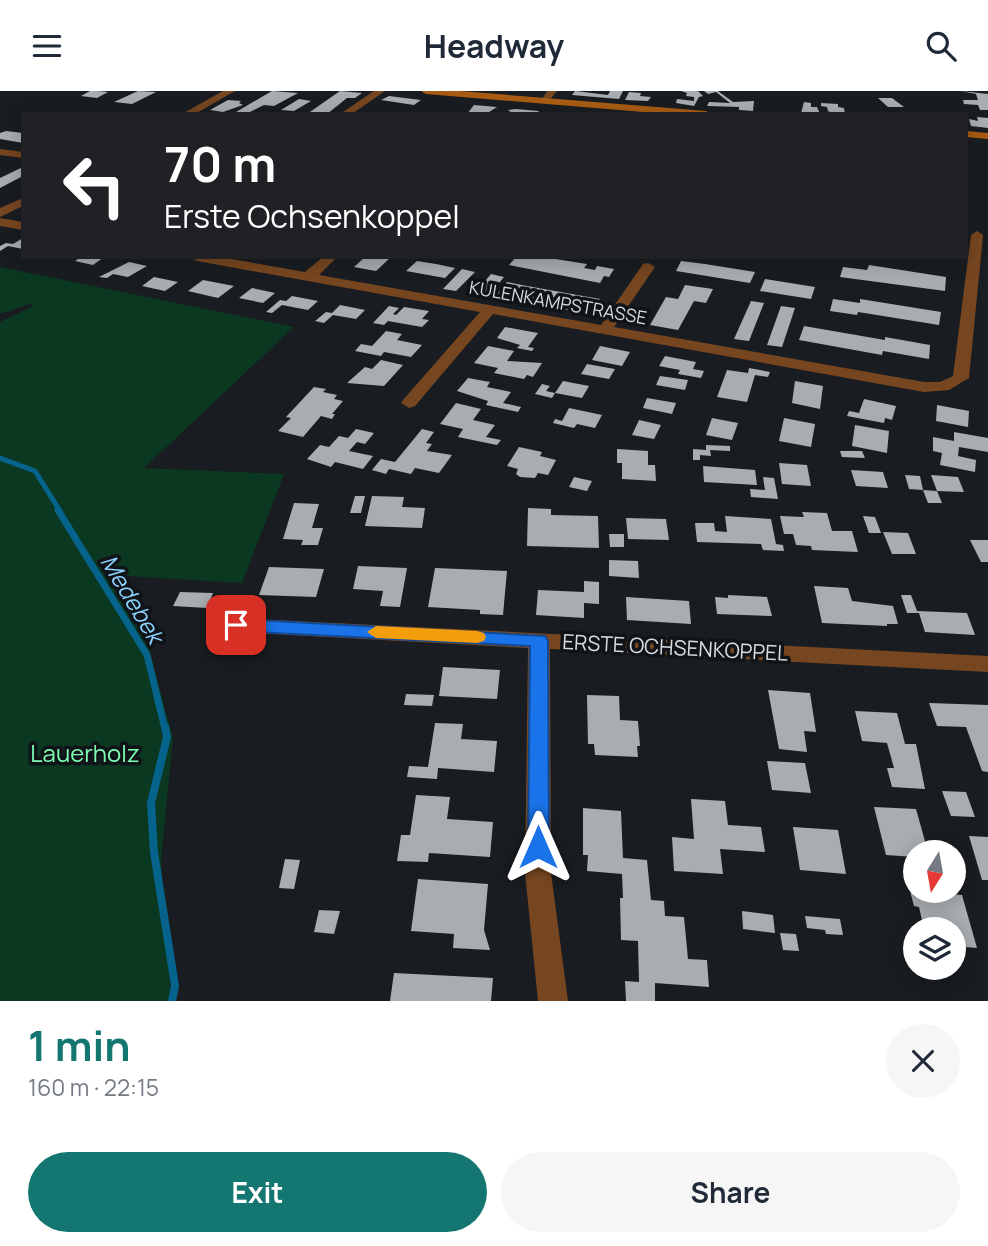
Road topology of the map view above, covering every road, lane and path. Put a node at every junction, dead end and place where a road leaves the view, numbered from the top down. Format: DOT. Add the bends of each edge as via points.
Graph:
graph roads {
  1 [pos="230,91"];
  2 [pos="380,91"];
  3 [pos="426,91"];
  4 [pos="552,91"];
  5 [pos="546,101"];
  6 [pos="191,112"];
  7 [pos="348,112"];
  8 [pos="681,112"];
  9 [pos="968,135"];
  10 [pos="988,136"];
  11 [pos="0,152"];
  12 [pos="21,155"];
  13 [pos="21,202"];
  14 [pos="0,213"];
  15 [pos="0,222"];
  16 [pos="21,226"];
  17 [pos="977,235"];
  18 [pos="208,259"];
  19 [pos="329,259"];
  20 [pos="648,267"];
  21 [pos="308,277"];
  22 [pos="489,310"];
  23 [pos="604,331"];
  24 [pos="409,403"];
  25 [pos="236,625"];
  26 [pos="539,641"];
  27 [pos="988,664"];
  28 [pos="553,1001"];
  1 -- 6 [label="street"];
  2 -- 7 [label="street"];
  3 -- 5 [label="main road"];
  4 -- 5 [label="street"];
  5 -- 8 [label="main road"];
  9 -- 10 [label="main road"];
  11 -- 12 [label="street"];
  13 -- 14 [label="street"];
  15 -- 16 [label="street"];
  17 -- 23 [label="street, KULENKAMPSTRASSE" via="961,378 943,387 911,387"];
  18 -- 21 [label="street, KULENKAMPSTRASSE"];
  19 -- 21 [label="street"];
  20 -- 23 [label="street"];
  21 -- 22 [label="street, KULENKAMPSTRASSE"];
  22 -- 23 [label="street, KULENKAMPSTRASSE"];
  22 -- 24 [label="street"];
  25 -- 26 [label="street, ERSTE OCHSENKOPPEL"];
  26 -- 27 [label="street, ERSTE OCHSENKOPPEL"];
  26 -- 28 [label="street" via="538,873"];
}
